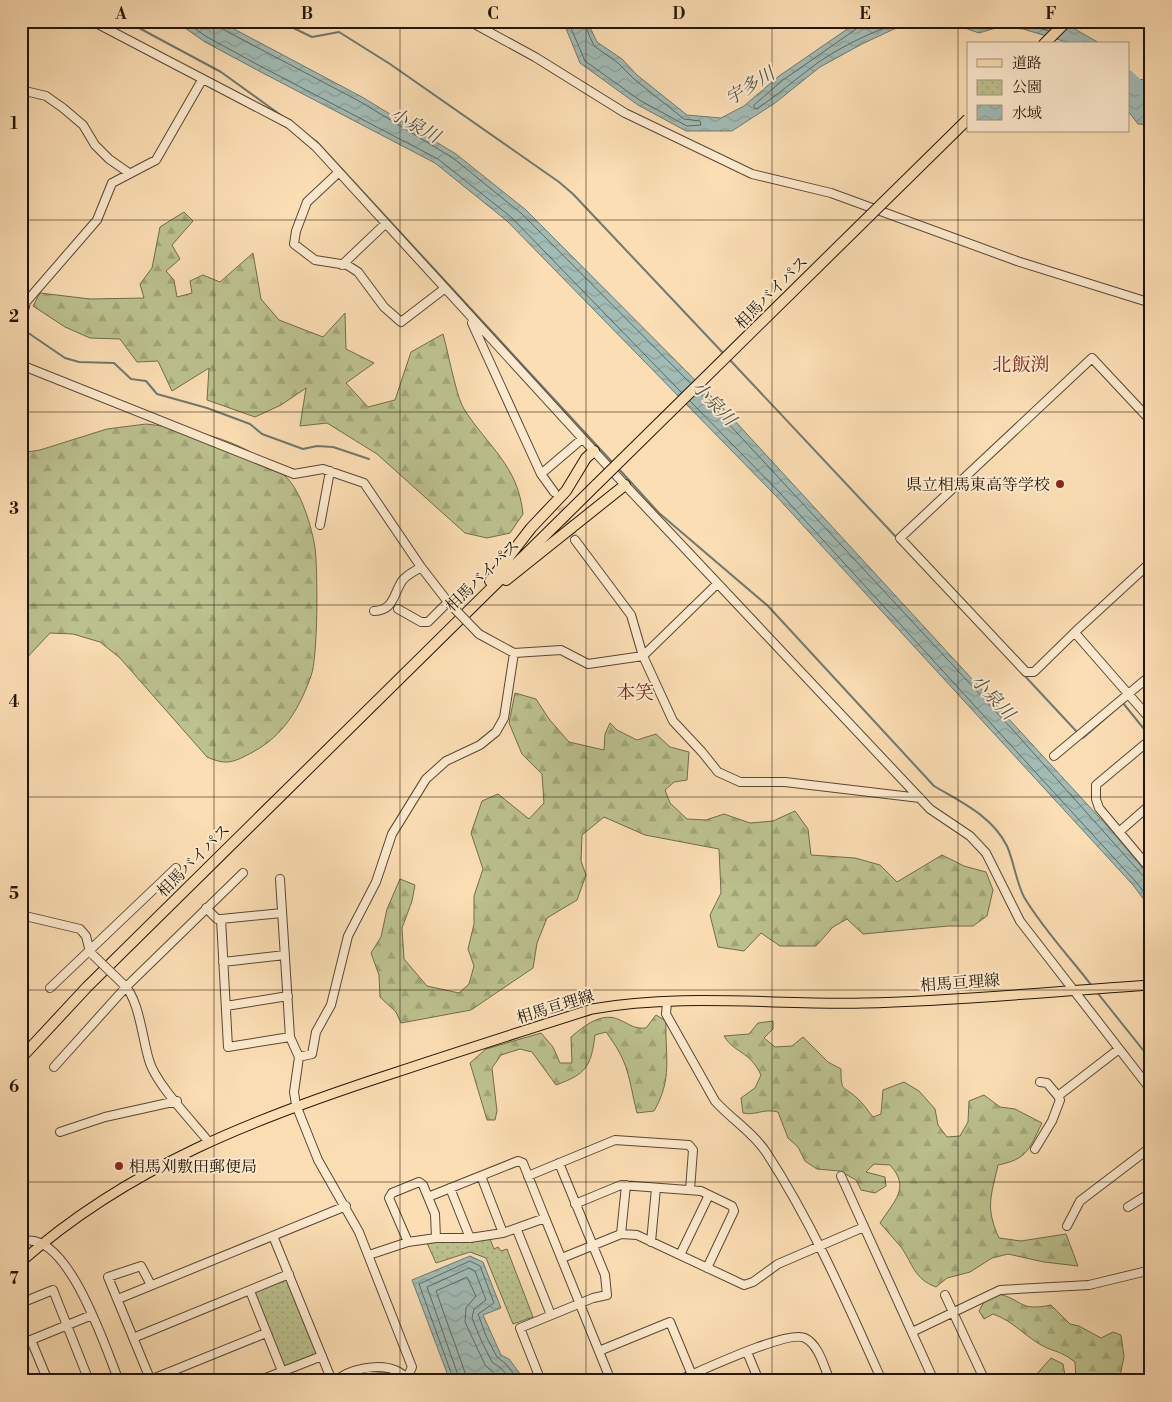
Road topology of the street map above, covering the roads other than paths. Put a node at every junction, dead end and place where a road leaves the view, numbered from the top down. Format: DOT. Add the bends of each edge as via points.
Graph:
graph roads {
  1 [pos="92,21"];
  2 [pos="469,21"];
  3 [pos="1067,21"];
  4 [pos="1046,42"];
  5 [pos="202,80"];
  6 [pos="21,90"];
  7 [pos="967,120"];
  8 [pos="338,172"];
  9 [pos="129,173"];
  10 [pos="385,224"];
  11 [pos="342,265"];
  12 [pos="444,288"];
  13 [pos="1151,303"];
  14 [pos="469,317"];
  15 [pos="21,322"];
  16 [pos="21,365"];
  17 [pos="1151,421"];
  18 [pos="582,438"];
  19 [pos="594,451"];
  20 [pos="330,471"];
  21 [pos="541,474"];
  22 [pos="625,486"];
  23 [pos="554,492"];
  24 [pos="320,524"];
  25 [pos="575,540"];
  26 [pos="1151,562"];
  27 [pos="421,567"];
  28 [pos="717,584"];
  29 [pos="448,602"];
  30 [pos="398,609"];
  31 [pos="468,609"];
  32 [pos="374,611"];
  33 [pos="1076,631"];
  34 [pos="514,653"];
  35 [pos="643,656"];
  36 [pos="1151,676"];
  37 [pos="1129,694"];
  38 [pos="1151,720"];
  39 [pos="1151,739"];
  40 [pos="1054,756"];
  41 [pos="920,798"];
  42 [pos="1151,804"];
  43 [pos="1119,832"];
  44 [pos="176,868"];
  45 [pos="1151,870"];
  46 [pos="242,872"];
  47 [pos="280,878"];
  48 [pos="206,908"];
  49 [pos="282,912"];
  50 [pos="21,915"];
  51 [pos="221,919"];
  52 [pos="91,953"];
  53 [pos="285,955"];
  54 [pos="223,962"];
  55 [pos="1151,984"];
  56 [pos="124,985"];
  57 [pos="50,988"];
  58 [pos="1074,990"];
  59 [pos="288,996"];
  60 [pos="667,1002"];
  61 [pos="226,1006"];
  62 [pos="290,1037"];
  63 [pos="1119,1049"];
  64 [pos="299,1057"];
  65 [pos="21,1058"];
  66 [pos="54,1067"];
  67 [pos="1040,1082"];
  68 [pos="1151,1090"];
  69 [pos="1058,1096"];
  70 [pos="177,1101"];
  71 [pos="296,1105"];
  72 [pos="60,1132"];
  73 [pos="208,1141"];
  74 [pos="1151,1147"];
  75 [pos="1035,1149"];
  76 [pos="559,1163"];
  77 [pos="481,1176"];
  78 [pos="528,1176"];
  79 [pos="841,1176"];
  80 [pos="626,1185"];
  81 [pos="450,1188"];
  82 [pos="656,1188"];
  83 [pos="690,1190"];
  84 [pos="709,1195"];
  85 [pos="428,1197"];
  86 [pos="1151,1201"];
  87 [pos="575,1204"];
  88 [pos="346,1206"];
  89 [pos="1128,1207"];
  90 [pos="545,1218"];
  91 [pos="1067,1226"];
  92 [pos="864,1228"];
  93 [pos="517,1230"];
  94 [pos="503,1233"];
  95 [pos="622,1234"];
  96 [pos="273,1236"];
  97 [pos="436,1238"];
  98 [pos="470,1238"];
  99 [pos="21,1242"];
  100 [pos="408,1242"];
  101 [pos="651,1242"];
  102 [pos="42,1243"];
  103 [pos="592,1246"];
  104 [pos="821,1246"];
  105 [pos="369,1255"];
  106 [pos="680,1255"];
  107 [pos="562,1258"];
  108 [pos="21,1262"];
  109 [pos="707,1268"];
  110 [pos="1151,1270"];
  111 [pos="289,1274"];
  112 [pos="151,1285"];
  113 [pos="250,1291"];
  114 [pos="945,1295"];
  115 [pos="118,1299"];
  116 [pos="21,1303"];
  117 [pos="580,1303"];
  118 [pos="954,1313"];
  119 [pos="92,1314"];
  120 [pos="551,1315"];
  121 [pos="66,1326"];
  122 [pos="912,1332"];
  123 [pos="266,1333"];
  124 [pos="133,1338"];
  125 [pos="31,1340"];
  126 [pos="21,1344"];
  127 [pos="599,1351"];
  128 [pos="747,1352"];
  129 [pos="322,1356"];
  130 [pos="282,1371"];
  131 [pos="692,1375"];
  132 [pos="151,1380"];
  133 [pos="409,1380"];
  134 [pos="48,1381"];
  135 [pos="89,1381"];
  136 [pos="119,1381"];
  137 [pos="258,1381"];
  138 [pos="332,1381"];
  139 [pos="336,1381"];
  140 [pos="348,1381"];
  141 [pos="541,1381"];
  142 [pos="611,1381"];
  143 [pos="677,1381"];
  144 [pos="759,1381"];
  145 [pos="830,1381"];
  146 [pos="882,1381"];
  147 [pos="934,1381"];
  148 [pos="985,1381"];
  1 -- 5 [label="street"];
  2 -- 13 [label="street" via="535,57 625,113 752,174 831,193 1017,261"];
  3 -- 4 [label="highway"];
  5 -- 8 [label="street" via="289,124"];
  5 -- 9 [label="street" via="156,160"];
  6 -- 9 [label="street" via="46,96 63,108 83,125 100,150"];
  7 -- 31 [label="highway, 相馬バイパス, bridge"];
  8 -- 10 [label="street"];
  8 -- 11 [label="street" via="307,202 294,244 315,260"];
  9 -- 15 [label="street" via="112,183 97,220 26,302"];
  10 -- 11 [label="street"];
  10 -- 12 [label="street"];
  11 -- 12 [label="street" via="358,272 384,307 401,322"];
  12 -- 14 [label="street"];
  14 -- 18 [label="street"];
  14 -- 21 [label="street"];
  16 -- 20 [label="street" via="294,474 322,469"];
  17 -- 33 [label="street" via="1092,358 900,538 1026,672 1034,672"];
  18 -- 19 [label="street"];
  18 -- 21 [label="street"];
  19 -- 22 [label="street"];
  19 -- 31 [label="highway" via="586,458 566,491 531,528"];
  20 -- 24 [label="street"];
  20 -- 27 [label="street" via="364,483"];
  21 -- 23 [label="street"];
  22 -- 28 [label="street"];
  22 -- 31 [label="highway"];
  25 -- 35 [label="street" via="631,615"];
  26 -- 33 [label="street"];
  27 -- 29 [label="street"];
  27 -- 32 [label="street" via="402,580 390,606 383,611"];
  28 -- 35 [label="street"];
  28 -- 41 [label="street"];
  29 -- 30 [label="street" via="428,622 421,622"];
  29 -- 34 [label="street, bridge" via="479,634"];
  31 -- 65 [label="highway, 相馬バイパス" via="86,987"];
  33 -- 37 [label="street"];
  34 -- 35 [label="street" via="561,650 588,664"];
  34 -- 64 [label="street" via="504,718 496,732 480,745 446,761 426,779 392,834 376,882 348,936 330,1005 316,1032 312,1054"];
  35 -- 41 [label="street" via="673,721 718,772 740,782 785,782"];
  36 -- 37 [label="street"];
  37 -- 38 [label="street"];
  37 -- 40 [label="street"];
  39 -- 43 [label="street" via="1096,785 1099,808"];
  41 -- 58 [label="street" via="970,836 986,853 1020,921"];
  42 -- 43 [label="street"];
  43 -- 45 [label="street"];
  44 -- 52 [label="street"];
  46 -- 48 [label="street"];
  47 -- 49 [label="street"];
  48 -- 51 [label="street"];
  48 -- 56 [label="street"];
  49 -- 51 [label="street"];
  49 -- 53 [label="street"];
  50 -- 52 [label="street" via="80,930 86,936"];
  51 -- 54 [label="street"];
  52 -- 56 [label="street, bridge"];
  52 -- 57 [label="street"];
  53 -- 54 [label="street"];
  53 -- 59 [label="street"];
  54 -- 61 [label="street"];
  55 -- 58 [label="main road, 相馬亘理線"];
  56 -- 66 [label="street"];
  56 -- 70 [label="street" via="140,1021 149,1062"];
  58 -- 60 [label="main road, 相馬亘理線" via="864,1003"];
  58 -- 63 [label="street"];
  59 -- 61 [label="street"];
  59 -- 62 [label="street"];
  60 -- 71 [label="main road, 相馬亘理線" via="592,1009"];
  60 -- 104 [label="street" via="666,1014 715,1101 747,1128 766,1152"];
  61 -- 62 [label="street" via="228,1048"];
  62 -- 64 [label="street"];
  63 -- 68 [label="street"];
  63 -- 69 [label="street"];
  64 -- 71 [label="street" via="294,1092"];
  67 -- 69 [label="street" via="1047,1083"];
  69 -- 75 [label="street" via="1060,1100 1052,1120"];
  70 -- 72 [label="street" via="105,1117"];
  70 -- 73 [label="street"];
  71 -- 73 [label="main road, 相馬亘理線"];
  71 -- 88 [label="street" via="318,1160"];
  73 -- 102 [label="main road, 相馬亘理線" via="101,1200"];
  74 -- 91 [label="street" via="1080,1201"];
  76 -- 78 [label="street"];
  76 -- 83 [label="street" via="615,1140 689,1145 693,1150"];
  76 -- 87 [label="street"];
  77 -- 78 [label="street" via="518,1161 523,1163"];
  77 -- 81 [label="street"];
  77 -- 94 [label="street"];
  78 -- 90 [label="street"];
  79 -- 92 [label="street"];
  80 -- 82 [label="street"];
  80 -- 87 [label="street"];
  80 -- 95 [label="street"];
  81 -- 85 [label="street"];
  81 -- 98 [label="street"];
  82 -- 83 [label="street"];
  82 -- 101 [label="street"];
  83 -- 84 [label="street"];
  84 -- 106 [label="street"];
  84 -- 109 [label="street" via="732,1206 734,1211"];
  85 -- 97 [label="street" via="435,1214"];
  85 -- 100 [label="street" via="419,1182 392,1193 389,1198"];
  86 -- 89 [label="street" via="1144,1197"];
  87 -- 103 [label="street"];
  88 -- 96 [label="street"];
  88 -- 105 [label="street"];
  90 -- 93 [label="street"];
  90 -- 107 [label="street"];
  92 -- 104 [label="street"];
  92 -- 122 [label="street"];
  93 -- 94 [label="street"];
  93 -- 120 [label="street"];
  94 -- 98 [label="street"];
  95 -- 101 [label="street" via="637,1235"];
  95 -- 103 [label="street"];
  96 -- 111 [label="street"];
  96 -- 112 [label="street"];
  97 -- 98 [label="street"];
  97 -- 100 [label="street"];
  99 -- 102 [label="street"];
  100 -- 105 [label="street"];
  101 -- 106 [label="street"];
  102 -- 108 [label="main road, 相馬亘理線"];
  102 -- 119 [label="street" via="76,1279"];
  103 -- 107 [label="street"];
  103 -- 117 [label="street" via="604,1275 607,1295"];
  104 -- 109 [label="street" via="778,1264 749,1284 738,1283"];
  104 -- 146 [label="street"];
  105 -- 133 [label="street" via="412,1367"];
  106 -- 109 [label="street"];
  107 -- 117 [label="street"];
  110 -- 118 [label="street" via="1089,1285 1009,1288"];
  111 -- 113 [label="street"];
  111 -- 129 [label="street"];
  112 -- 115 [label="street"];
  112 -- 115 [label="street" via="141,1266 108,1277"];
  113 -- 123 [label="street"];
  113 -- 124 [label="street"];
  114 -- 118 [label="street"];
  115 -- 124 [label="street"];
  116 -- 121 [label="street" via="53,1290"];
  117 -- 120 [label="street"];
  117 -- 127 [label="street"];
  118 -- 122 [label="street"];
  118 -- 148 [label="street"];
  119 -- 121 [label="street"];
  119 -- 136 [label="street"];
  120 -- 141 [label="street" via="520,1328"];
  121 -- 125 [label="street"];
  121 -- 135 [label="street"];
  122 -- 147 [label="street"];
  123 -- 130 [label="street"];
  123 -- 132 [label="street"];
  124 -- 132 [label="street"];
  125 -- 126 [label="street"];
  125 -- 134 [label="street"];
  127 -- 131 [label="street" via="670,1322"];
  127 -- 142 [label="street"];
  128 -- 131 [label="street"];
  128 -- 144 [label="street"];
  128 -- 145 [label="street" via="790,1336 805,1338 816,1349"];
  129 -- 130 [label="street"];
  129 -- 138 [label="street"];
  130 -- 137 [label="street"];
  131 -- 143 [label="street"];
  133 -- 139 [label="street" via="396,1370 380,1368 354,1371"];
  133 -- 140 [label="street" via="369,1376"];
}
